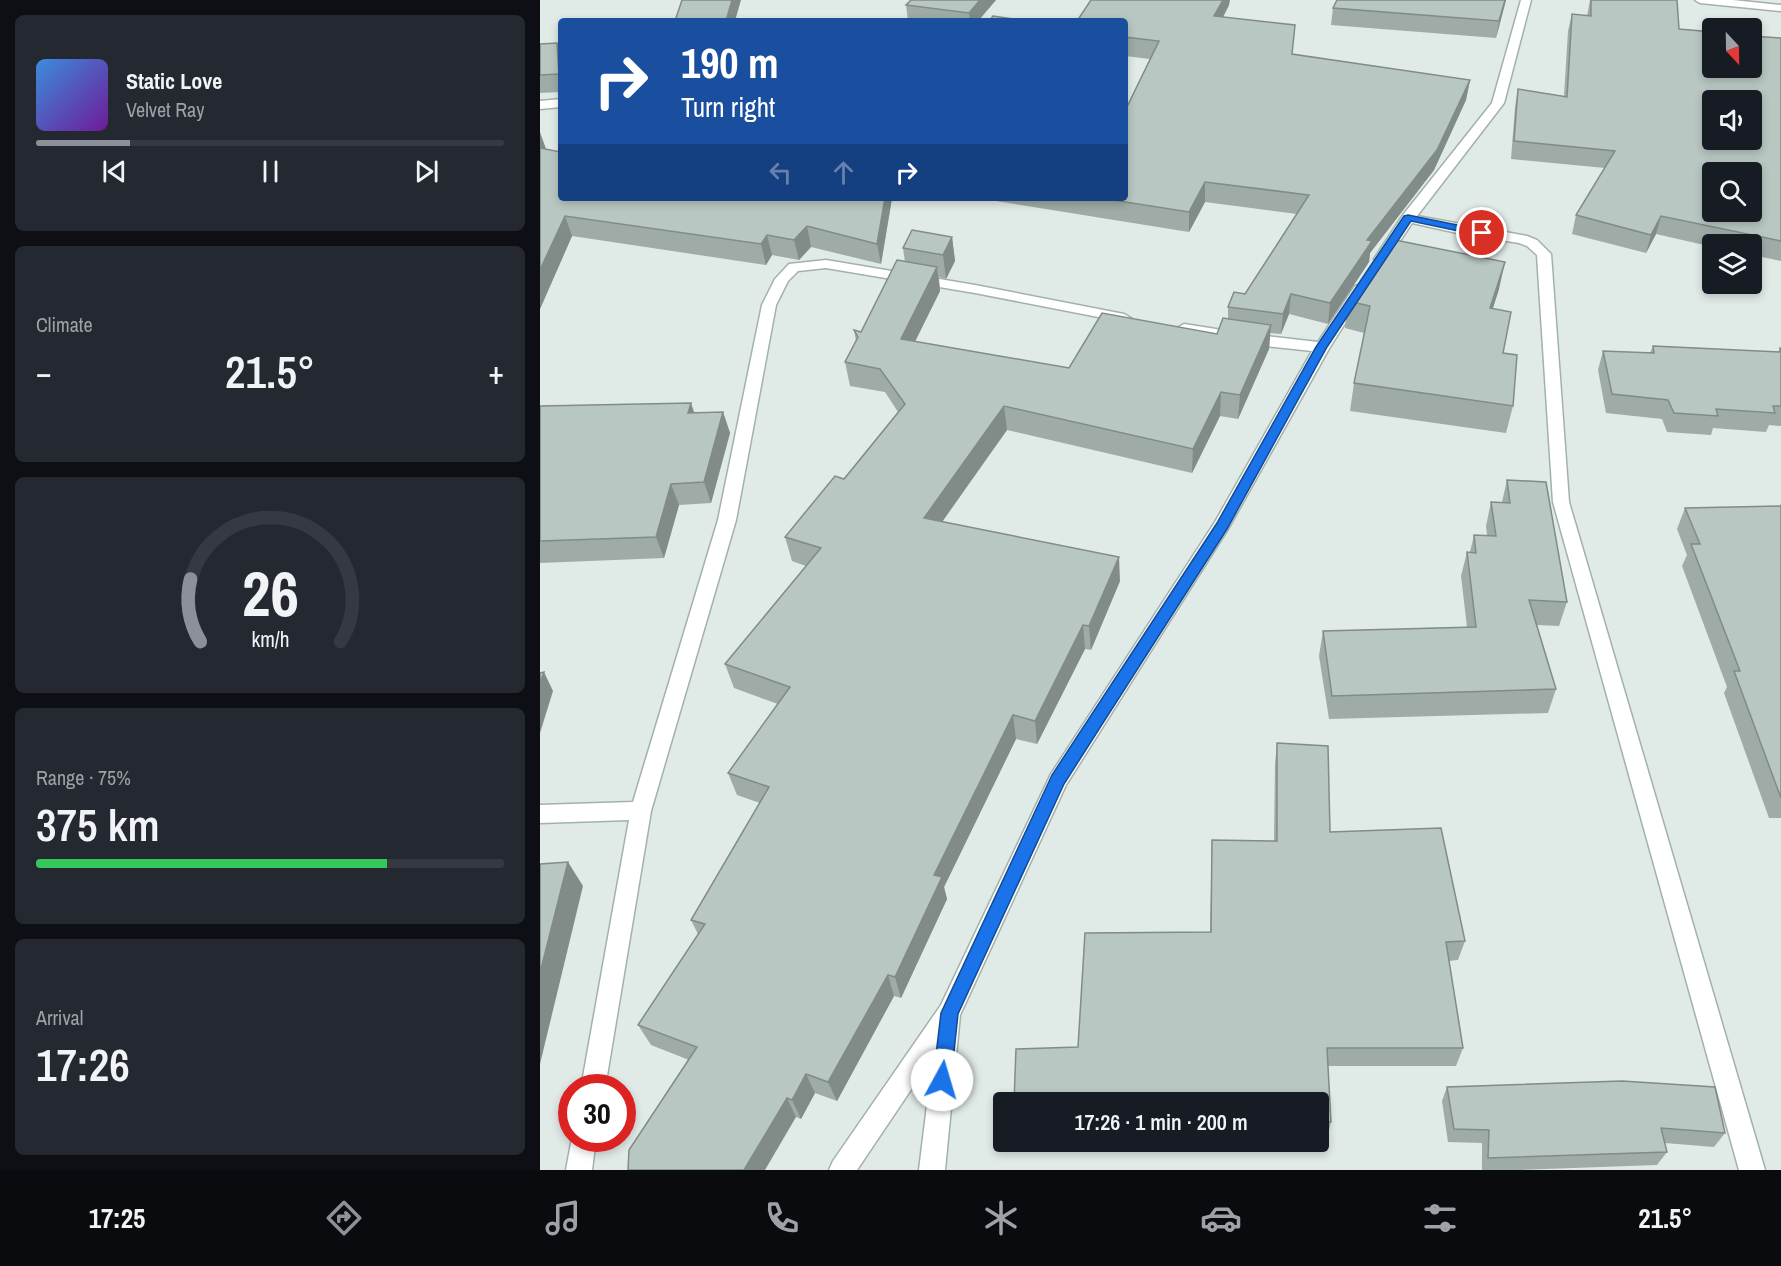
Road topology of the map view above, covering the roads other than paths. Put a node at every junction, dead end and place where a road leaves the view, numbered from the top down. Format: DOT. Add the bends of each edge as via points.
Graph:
graph roads {
  1 [pos="1526,0"];
  2 [pos="1700,0"];
  3 [pos="1781,8"];
  4 [pos="558,104"];
  5 [pos="540,105"];
  6 [pos="1408,218"];
  7 [pos="1145,322"];
  8 [pos="1168,326"];
  9 [pos="1322,347"];
  10 [pos="641,811"];
  11 [pos="540,814"];
  12 [pos="949,1013"];
  13 [pos="595,1074"];
  14 [pos="582,1152"];
  15 [pos="579,1170"];
  16 [pos="842,1170"];
  17 [pos="932,1170"];
  18 [pos="1752,1170"];
  1 -- 6 [label="street" via="1498,103"];
  2 -- 3 [label="street"];
  4 -- 5 [label="street"];
  6 -- 9 [label="street"];
  6 -- 18 [label="street" via="1522,240 1544,254 1561,502"];
  7 -- 10 [label="street" via="826,264 794,267 786,274 769,305 727,520"];
  8 -- 9 [label="street"];
  9 -- 12 [label="street" via="1222,525 1058,780"];
  10 -- 11 [label="street"];
  10 -- 13 [label="street"];
  12 -- 16 [label="street"];
  12 -- 17 [label="street"];
  14 -- 15 [label="street"];
}
